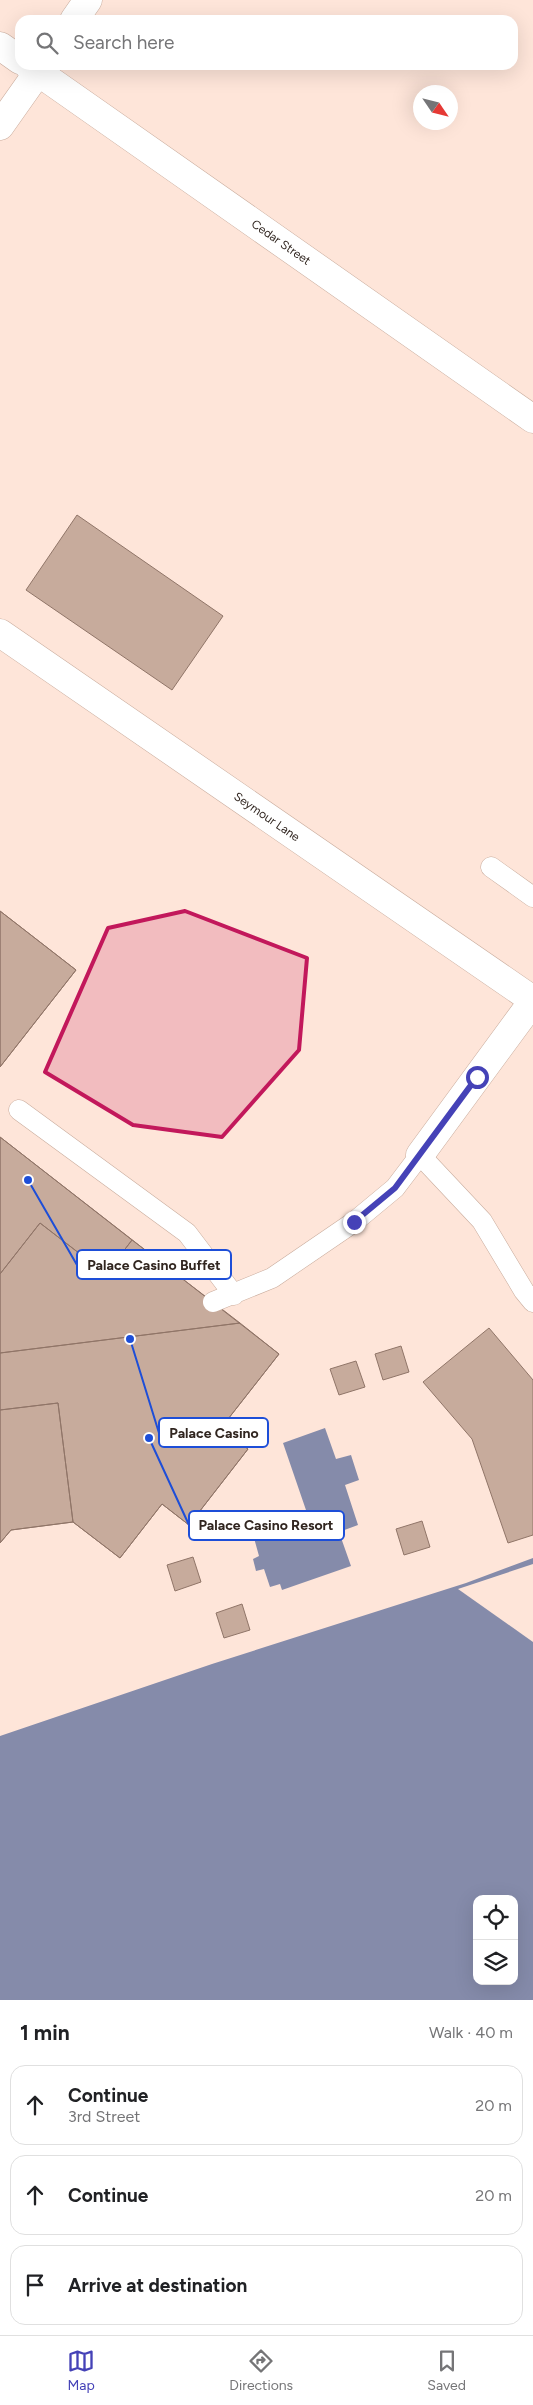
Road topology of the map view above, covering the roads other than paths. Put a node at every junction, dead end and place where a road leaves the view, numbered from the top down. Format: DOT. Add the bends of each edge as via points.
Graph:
graph roads {
  1 [pos="88,0"];
  2 [pos="78,15"];
  3 [pos="0,46"];
  4 [pos="15,55"];
  5 [pos="29,70"];
  6 [pos="39,70"];
  7 [pos="0,126"];
  8 [pos="533,419"];
  9 [pos="0,633"];
  10 [pos="491,867"];
  11 [pos="533,897"];
  12 [pos="533,1001"];
  13 [pos="19,1110"];
  14 [pos="420,1155"];
  15 [pos="234,1295"];
  16 [pos="213,1302"];
  17 [pos="533,1302"];
  1 -- 2 [label="street"];
  3 -- 4 [label="street, Cedar Street"];
  5 -- 7 [label="street"];
  6 -- 8 [label="street, Cedar Street"];
  9 -- 12 [label="street, Seymour Lane"];
  10 -- 11 [label="lane"];
  12 -- 14 [label="street"];
  13 -- 15 [label="lane" via="187,1233"];
  14 -- 15 [label="lane" via="395,1188 354,1222 272,1278"];
  14 -- 17 [label="lane" via="482,1221"];
  15 -- 16 [label="lane"];
}
